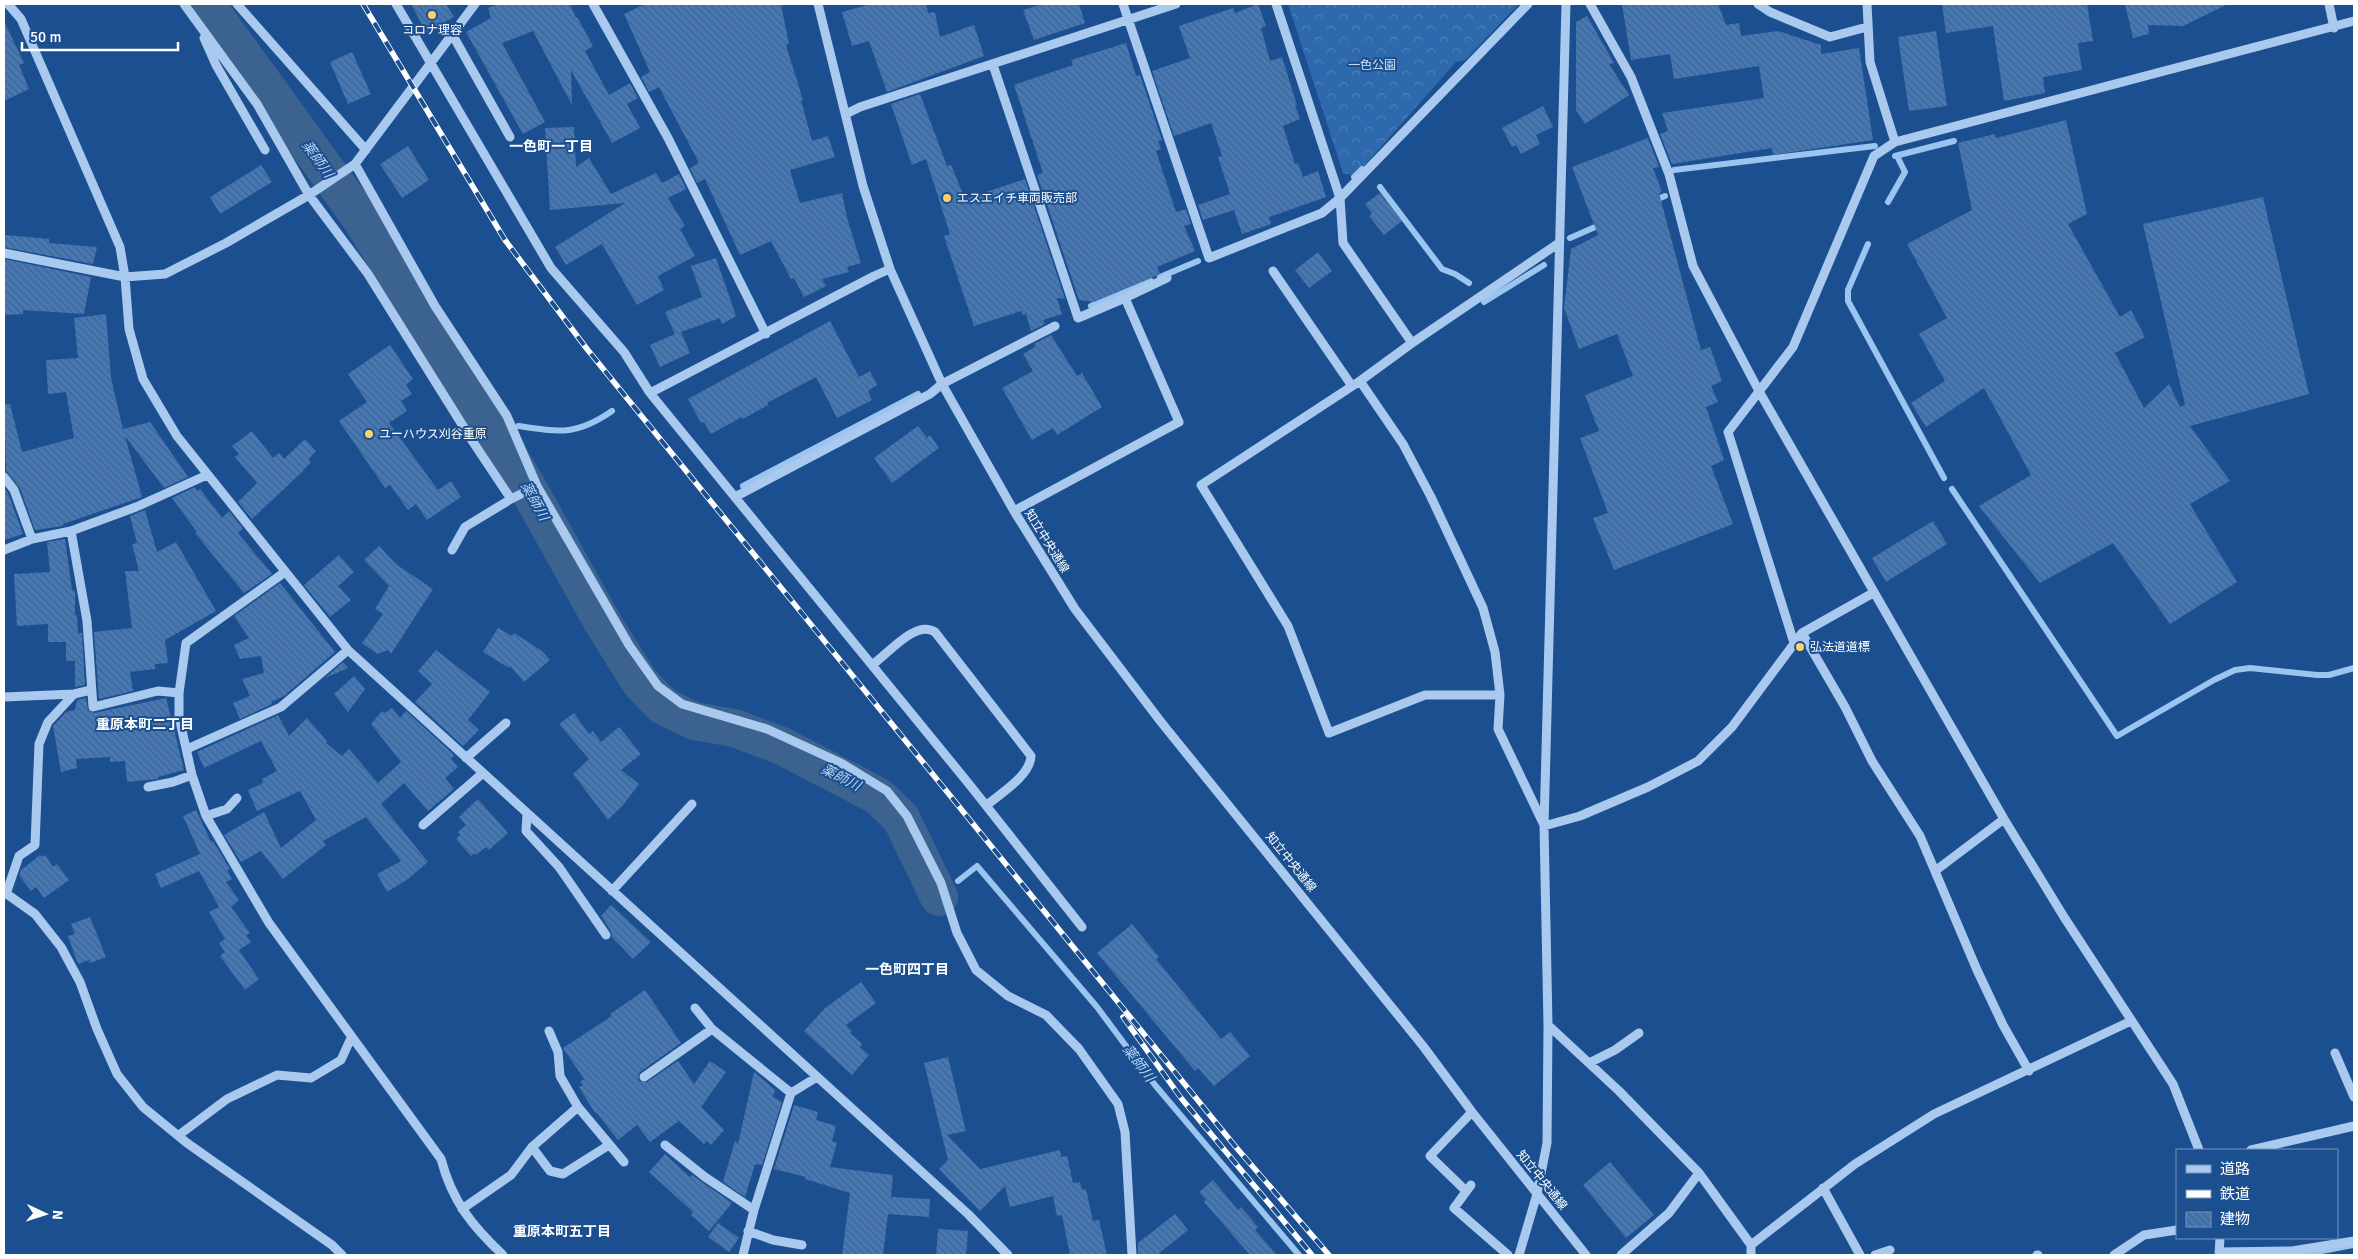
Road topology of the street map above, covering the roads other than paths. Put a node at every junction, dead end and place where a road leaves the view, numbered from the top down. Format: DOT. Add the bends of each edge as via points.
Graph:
graph roads {
  1 [pos="8,4"];
  2 [pos="184,4"];
  3 [pos="237,4"];
  4 [pos="396,4"];
  5 [pos="475,4"];
  6 [pos="593,4"];
  7 [pos="818,4"];
  8 [pos="1122,4"];
  9 [pos="1176,4"];
  10 [pos="1276,4"];
  11 [pos="1528,4"];
  12 [pos="1566,4"];
  13 [pos="1590,4"];
  14 [pos="1758,4"];
  15 [pos="1868,4"];
  16 [pos="2329,4"];
  17 [pos="1128,20"];
  18 [pos="196,21"];
  19 [pos="2354,21"];
  20 [pos="1867,27"];
  21 [pos="2334,28"];
  22 [pos="452,34"];
  23 [pos="430,62"];
  24 [pos="993,64"];
  25 [pos="846,114"];
  26 [pos="510,137"];
  27 [pos="1895,142"];
  28 [pos="265,150"];
  29 [pos="366,150"];
  30 [pos="355,164"];
  31 [pos="309,195"];
  32 [pos="1340,198"];
  33 [pos="1560,243"];
  34 [pos="4,253"];
  35 [pos="890,269"];
  36 [pos="1273,271"];
  37 [pos="125,277"];
  38 [pos="1167,278"];
  39 [pos="1125,298"];
  40 [pos="1055,326"];
  41 [pos="766,334"];
  42 [pos="1412,343"];
  43 [pos="1356,383"];
  44 [pos="942,384"];
  45 [pos="650,393"];
  46 [pos="1760,394"];
  47 [pos="207,475"];
  48 [pos="4,477"];
  49 [pos="537,486"];
  50 [pos="735,497"];
  51 [pos="512,498"];
  52 [pos="1014,511"];
  53 [pos="72,531"];
  54 [pos="32,539"];
  55 [pos="4,550"];
  56 [pos="452,550"];
  57 [pos="285,572"];
  58 [pos="1873,593"];
  59 [pos="1802,633"];
  60 [pos="1794,643"];
  61 [pos="348,650"];
  62 [pos="872,665"];
  63 [pos="91,690"];
  64 [pos="179,693"];
  65 [pos="74,694"];
  66 [pos="1500,695"];
  67 [pos="4,698"];
  68 [pos="506,723"];
  69 [pos="187,749"];
  70 [pos="466,758"];
  71 [pos="483,773"];
  72 [pos="192,775"];
  73 [pos="148,787"];
  74 [pos="237,798"];
  75 [pos="692,804"];
  76 [pos="986,805"];
  77 [pos="527,814"];
  78 [pos="206,816"];
  79 [pos="2004,819"];
  80 [pos="423,825"];
  81 [pos="1544,826"];
  82 [pos="1935,871"];
  83 [pos="612,891"];
  84 [pos="5,893"];
  85 [pos="1082,927"];
  86 [pos="606,935"];
  87 [pos="696,1008"];
  88 [pos="2131,1021"];
  89 [pos="1548,1025"];
  90 [pos="712,1029"];
  91 [pos="549,1031"];
  92 [pos="1639,1033"];
  93 [pos="351,1038"];
  94 [pos="2335,1053"];
  95 [pos="1589,1063"];
  96 [pos="2029,1071"];
  97 [pos="644,1076"];
  98 [pos="817,1077"];
  99 [pos="791,1093"];
  100 [pos="2354,1097"];
  101 [pos="578,1107"];
  102 [pos="1472,1112"];
  103 [pos="2354,1126"];
  104 [pos="179,1136"];
  105 [pos="609,1145"];
  106 [pos="665,1145"];
  107 [pos="532,1147"];
  108 [pos="2199,1149"];
  109 [pos="2255,1149"];
  110 [pos="624,1162"];
  111 [pos="1699,1173"];
  112 [pos="1823,1188"];
  113 [pos="1537,1194"];
  114 [pos="462,1209"];
  115 [pos="754,1210"];
  116 [pos="2176,1230"];
  117 [pos="748,1231"];
  118 [pos="2220,1239"];
  119 [pos="2354,1240"];
  120 [pos="802,1245"];
  121 [pos="1751,1245"];
  122 [pos="1890,1250"];
  123 [pos="2219,1254"];
  124 [pos="342,1255"];
  125 [pos="504,1255"];
  126 [pos="743,1255"];
  127 [pos="1008,1255"];
  128 [pos="1132,1255"];
  129 [pos="1508,1255"];
  130 [pos="1519,1255"];
  131 [pos="1586,1255"];
  132 [pos="1621,1255"];
  133 [pos="1751,1255"];
  134 [pos="1860,1255"];
  135 [pos="1875,1255"];
  136 [pos="2114,1255"];
  1 -- 37 [label="street" via="21,19 120,247"];
  2 -- 18 [label="street"];
  3 -- 29 [label="street"];
  4 -- 23 [label="street"];
  5 -- 22 [label="street"];
  6 -- 41 [label="street" via="668,138"];
  7 -- 25 [label="street, 知立中央通線"];
  8 -- 17 [label="street"];
  9 -- 17 [label="street"];
  10 -- 32 [label="street"];
  11 -- 32 [label="street"];
  12 -- 33 [label="street"];
  13 -- 46 [label="street" via="1631,76 1669,174 1693,266"];
  14 -- 20 [label="street" via="1830,37"];
  15 -- 20 [label="street"];
  16 -- 21 [label="street"];
  17 -- 24 [label="street"];
  17 -- 32 [label="street" via="1209,258 1322,213"];
  18 -- 28 [label="street" via="216,65"];
  18 -- 31 [label="street" via="257,104"];
  19 -- 21 [label="street"];
  20 -- 27 [label="street" via="1870,62"];
  21 -- 27 [label="street"];
  22 -- 23 [label="street"];
  22 -- 26 [label="street"];
  23 -- 29 [label="street"];
  23 -- 45 [label="street" via="551,268 624,352"];
  24 -- 25 [label="street"];
  24 -- 39 [label="street" via="1078,318"];
  25 -- 35 [label="street, 知立中央通線" via="863,186"];
  27 -- 46 [label="street" via="1874,156 1793,347"];
  29 -- 30 [label="street"];
  30 -- 31 [label="street"];
  30 -- 49 [label="street" via="435,306 506,416"];
  31 -- 37 [label="street" via="165,274"];
  31 -- 51 [label="street" via="368,274 473,442"];
  32 -- 42 [label="street" via="1343,243"];
  33 -- 42 [label="street"];
  33 -- 81 [label="street"];
  34 -- 37 [label="street"];
  35 -- 41 [label="street"];
  35 -- 44 [label="street, 知立中央通線"];
  36 -- 43 [label="street"];
  37 -- 47 [label="street" via="129,329 143,379 177,436"];
  38 -- 39 [label="street"];
  39 -- 52 [label="street" via="1179,422"];
  40 -- 44 [label="street"];
  41 -- 45 [label="street"];
  42 -- 43 [label="street"];
  43 -- 66 [label="street" via="1403,444 1483,608 1496,652"];
  43 -- 66 [label="street" via="1202,484 1288,626 1329,733 1425,695"];
  44 -- 50 [label="street" via="930,394"];
  44 -- 52 [label="street, 知立中央通線"];
  45 -- 50 [label="street"];
  46 -- 58 [label="street"];
  46 -- 60 [label="street" via="1728,432"];
  47 -- 53 [label="street"];
  47 -- 57 [label="street"];
  48 -- 54 [label="street" via="14,490"];
  49 -- 51 [label="street"];
  49 -- 128 [label="street" via="629,645 658,686 682,704 767,729 841,763 888,791 907,816 942,884 957,933 976,970 1008,996 1046,1016 1079,1049 1118,1104 1125,1132"];
  50 -- 62 [label="street"];
  51 -- 56 [label="street" via="465,527"];
  52 -- 102 [label="street, 知立中央通線" via="1075,610 1161,722 1423,1046"];
  53 -- 54 [label="street"];
  53 -- 63 [label="street" via="87,621"];
  54 -- 55 [label="street"];
  57 -- 61 [label="street"];
  57 -- 64 [label="street" via="186,642"];
  58 -- 59 [label="street"];
  58 -- 79 [label="street"];
  59 -- 60 [label="street"];
  59 -- 82 [label="street" via="1845,706 1872,761 1920,836"];
  60 -- 81 [label="street" via="1732,727 1698,761 1588,812"];
  61 -- 69 [label="street" via="281,707"];
  61 -- 70 [label="street"];
  62 -- 76 [label="street"];
  62 -- 76 [label="street" via="915,630 930,628 935,632 1031,756 1026,771"];
  63 -- 64 [label="street" via="93,707 158,691"];
  63 -- 65 [label="street"];
  64 -- 69 [label="street" via="179,717"];
  65 -- 67 [label="street"];
  65 -- 84 [label="street" via="48,722 39,744 35,845 19,856"];
  66 -- 81 [label="street" via="1498,729"];
  68 -- 70 [label="street"];
  69 -- 72 [label="street"];
  70 -- 71 [label="street"];
  71 -- 77 [label="street"];
  71 -- 80 [label="street"];
  72 -- 73 [label="street"];
  72 -- 78 [label="street"];
  74 -- 78 [label="street" via="227,809"];
  75 -- 83 [label="street"];
  76 -- 85 [label="street"];
  77 -- 83 [label="street"];
  77 -- 86 [label="street" via="526,831 559,867"];
  78 -- 93 [label="street" via="268,923"];
  79 -- 82 [label="street"];
  79 -- 88 [label="street"];
  81 -- 89 [label="street"];
  82 -- 96 [label="street" via="1977,970"];
  83 -- 98 [label="street"];
  84 -- 104 [label="street" via="35,914 62,947 80,982 116,1074 143,1107"];
  87 -- 90 [label="street"];
  88 -- 96 [label="street"];
  88 -- 108 [label="street" via="2173,1084"];
  89 -- 95 [label="street"];
  89 -- 113 [label="street" via="1547,1143"];
  90 -- 97 [label="street"];
  90 -- 99 [label="street"];
  91 -- 101 [label="street" via="558,1052 560,1076"];
  92 -- 95 [label="street"];
  93 -- 104 [label="street" via="341,1060 311,1078 277,1076 227,1099"];
  93 -- 114 [label="street" via="441,1159 448,1184"];
  94 -- 100 [label="street"];
  95 -- 111 [label="street"];
  96 -- 112 [label="street" via="1934,1114"];
  98 -- 99 [label="street"];
  98 -- 127 [label="street" via="968,1214"];
  99 -- 115 [label="street"];
  101 -- 105 [label="street"];
  101 -- 107 [label="street"];
  102 -- 113 [label="street, 知立中央通線"];
  102 -- 129 [label="street" via="1430,1156 1469,1188 1454,1208"];
  103 -- 109 [label="street"];
  104 -- 124 [label="street"];
  105 -- 107 [label="street" via="563,1174 550,1171"];
  105 -- 110 [label="street"];
  106 -- 115 [label="street"];
  107 -- 114 [label="street" via="511,1175"];
  111 -- 121 [label="street"];
  111 -- 132 [label="street" via="1668,1213"];
  112 -- 121 [label="street"];
  112 -- 134 [label="street"];
  113 -- 130 [label="street"];
  113 -- 131 [label="street, 知立中央通線"];
  114 -- 125 [label="street" via="481,1235"];
  115 -- 117 [label="street"];
  116 -- 136 [label="street" via="2144,1236"];
  117 -- 120 [label="street"];
  117 -- 126 [label="street"];
  118 -- 123 [label="street"];
  119 -- 123 [label="street" via="2292,1251"];
  121 -- 133 [label="street"];
  122 -- 135 [label="street"];
}
